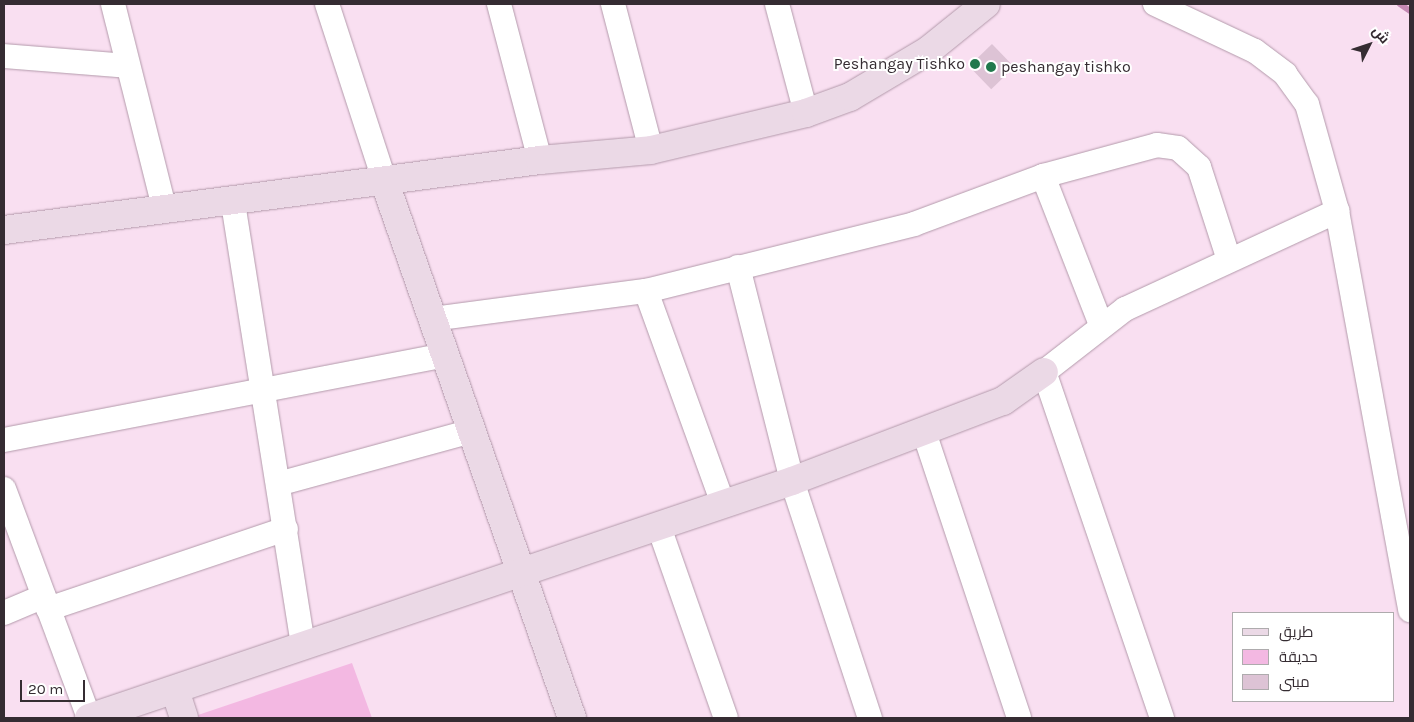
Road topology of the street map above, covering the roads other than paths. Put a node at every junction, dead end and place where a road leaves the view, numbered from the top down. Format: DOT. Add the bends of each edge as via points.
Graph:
graph roads {
  1 [pos="113,4"];
  2 [pos="327,4"];
  3 [pos="499,4"];
  4 [pos="613,4"];
  5 [pos="777,4"];
  6 [pos="986,4"];
  7 [pos="1155,4"];
  8 [pos="4,56"];
  9 [pos="128,66"];
  10 [pos="806,113"];
  11 [pos="652,150"];
  12 [pos="540,160"];
  13 [pos="1043,176"];
  14 [pos="385,183"];
  15 [pos="232,203"];
  16 [pos="165,211"];
  17 [pos="1337,211"];
  18 [pos="4,230"];
  19 [pos="1228,260"];
  20 [pos="738,268"];
  21 [pos="646,291"];
  22 [pos="432,319"];
  23 [pos="1101,325"];
  24 [pos="445,355"];
  25 [pos="1044,372"];
  26 [pos="264,390"];
  27 [pos="472,431"];
  28 [pos="924,432"];
  29 [pos="4,440"];
  30 [pos="792,481"];
  31 [pos="278,484"];
  32 [pos="4,489"];
  33 [pos="723,504"];
  34 [pos="659,527"];
  35 [pos="286,529"];
  36 [pos="520,571"];
  37 [pos="46,602"];
  38 [pos="1410,610"];
  39 [pos="4,613"];
  40 [pos="303,644"];
  41 [pos="175,690"];
  42 [pos="143,709"];
  43 [pos="1156,717"];
  44 [pos="89,718"];
  45 [pos="184,718"];
  46 [pos="572,718"];
  47 [pos="726,718"];
  48 [pos="870,718"];
  49 [pos="1018,718"];
  1 -- 9 [label="street"];
  2 -- 14 [label="street"];
  3 -- 12 [label="street"];
  4 -- 11 [label="street"];
  5 -- 10 [label="street"];
  6 -- 10 [label="street" via="892,74 850,97"];
  7 -- 17 [label="street" via="1239,42 1295,84 1311,117"];
  8 -- 9 [label="street"];
  9 -- 16 [label="street"];
  10 -- 11 [label="street"];
  11 -- 12 [label="street"];
  12 -- 14 [label="street"];
  13 -- 19 [label="street" via="1142,147 1178,148 1199,167"];
  13 -- 20 [label="street" via="914,224"];
  13 -- 23 [label="street"];
  14 -- 15 [label="street"];
  14 -- 22 [label="street"];
  15 -- 16 [label="street"];
  15 -- 26 [label="street"];
  16 -- 18 [label="street"];
  17 -- 19 [label="street"];
  17 -- 38 [label="street"];
  19 -- 23 [label="street"];
  20 -- 21 [label="street"];
  20 -- 30 [label="street"];
  21 -- 22 [label="street"];
  21 -- 33 [label="street"];
  22 -- 24 [label="street"];
  23 -- 25 [label="street"];
  24 -- 26 [label="street"];
  24 -- 27 [label="street"];
  25 -- 28 [label="street" via="1003,401"];
  25 -- 43 [label="street"];
  26 -- 29 [label="street"];
  26 -- 31 [label="street"];
  27 -- 31 [label="street"];
  27 -- 36 [label="street"];
  28 -- 30 [label="street"];
  28 -- 49 [label="street"];
  30 -- 33 [label="street"];
  30 -- 48 [label="street"];
  31 -- 35 [label="street"];
  32 -- 37 [label="street"];
  33 -- 34 [label="street"];
  34 -- 36 [label="street"];
  34 -- 47 [label="street"];
  35 -- 37 [label="street"];
  35 -- 40 [label="street"];
  36 -- 40 [label="street"];
  36 -- 46 [label="street"];
  37 -- 39 [label="street"];
  37 -- 44 [label="street"];
  40 -- 41 [label="street"];
  41 -- 42 [label="street"];
  41 -- 45 [label="street"];
  42 -- 44 [label="street"];
}
